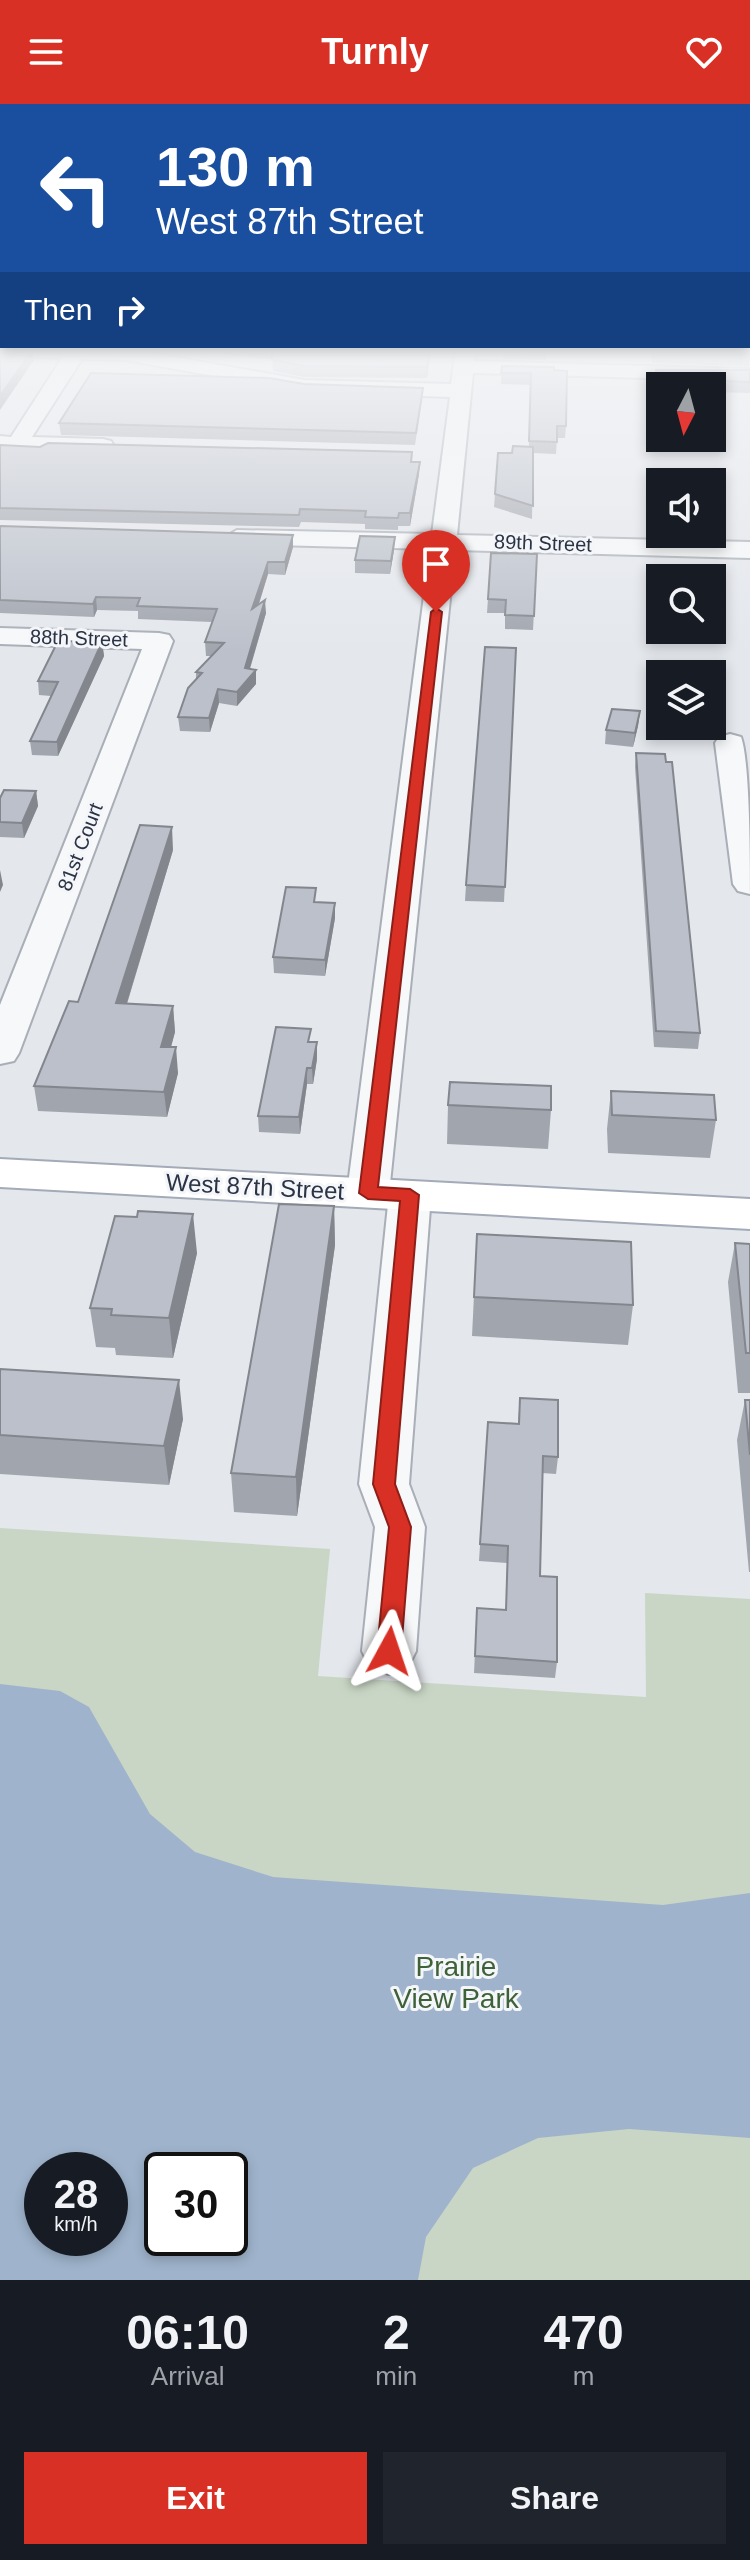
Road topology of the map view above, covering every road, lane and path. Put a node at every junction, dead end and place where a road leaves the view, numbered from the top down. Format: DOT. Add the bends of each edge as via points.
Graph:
graph roads {
  1 [pos="445,450"];
  2 [pos="208,536"];
  3 [pos="445,542"];
  4 [pos="750,550"];
  5 [pos="0,636"];
  6 [pos="159,641"];
  7 [pos="730,743"];
  8 [pos="750,884"];
  9 [pos="0,1053"];
  10 [pos="0,1173"];
  11 [pos="389,1194"];
  12 [pos="750,1214"];
  13 [pos="389,1651"];
  1 -- 3 [label="street"];
  2 -- 3 [label="street, 89th Street"];
  3 -- 4 [label="street, 89th Street"];
  3 -- 11 [label="street"];
  5 -- 6 [label="street, 88th Street"];
  6 -- 9 [label="street, 81st Court"];
  7 -- 8 [label="street"];
  10 -- 11 [label="main road, West 87th Street"];
  11 -- 12 [label="main road, West 87th Street"];
  11 -- 13 [label="street" via="384,1484 400,1527"];
}
